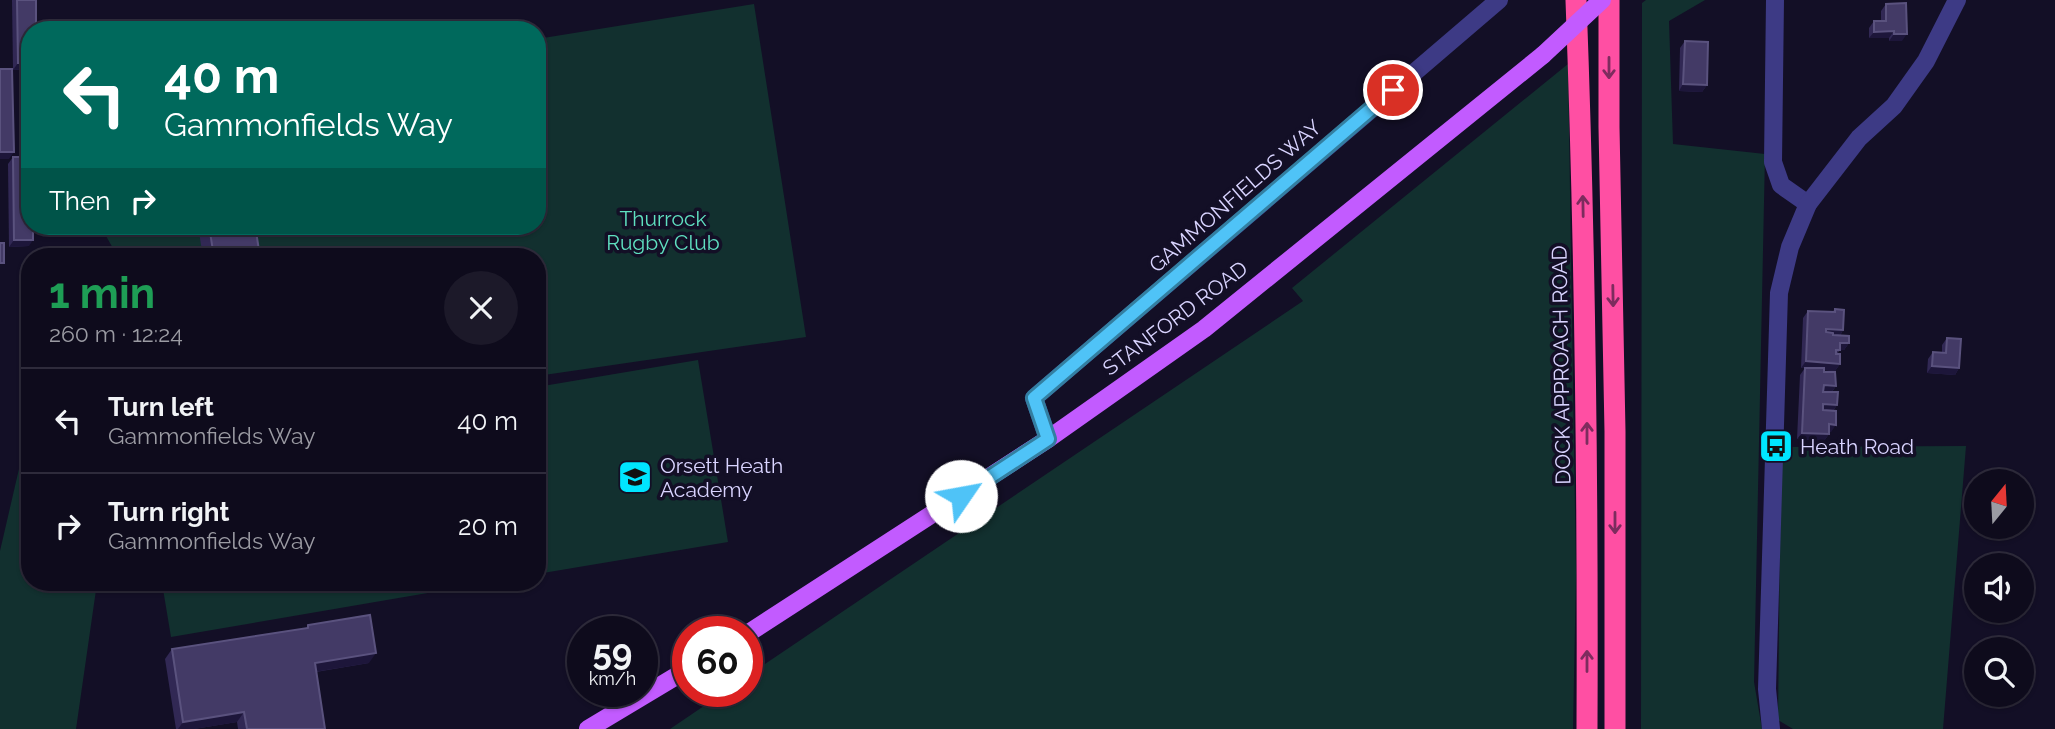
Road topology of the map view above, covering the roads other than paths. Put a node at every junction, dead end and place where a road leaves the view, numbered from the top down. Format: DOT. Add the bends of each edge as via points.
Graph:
graph roads {
  1 [pos="1499,0"];
  2 [pos="1576,0"];
  3 [pos="1602,0"];
  4 [pos="1609,0"];
  5 [pos="1775,0"];
  6 [pos="1957,0"];
  7 [pos="1808,204"];
  8 [pos="1048,439"];
  9 [pos="763,624"];
  10 [pos="672,679"];
  11 [pos="588,729"];
  12 [pos="1587,729"];
  13 [pos="1615,729"];
  14 [pos="1771,729"];
  1 -- 8 [label="street, GAMMONFIELDS WAY" via="1034,398"];
  12 -- 2 [label="highway, DOCK APPROACH ROAD, one-way" via="1587,430"];
  3 -- 8 [label="main road, STANFORD ROAD, bridge" via="1543,55 1204,329"];
  4 -- 13 [label="highway, one-way"];
  5 -- 7 [label="street" via="1773,163 1781,185"];
  6 -- 7 [label="street" via="1926,61 1894,106 1859,138"];
  7 -- 14 [label="street" via="1790,247 1779,293 1767,689"];
  8 -- 9 [label="main road, STANFORD ROAD"];
  10 -- 11 [label="main road"];
}
